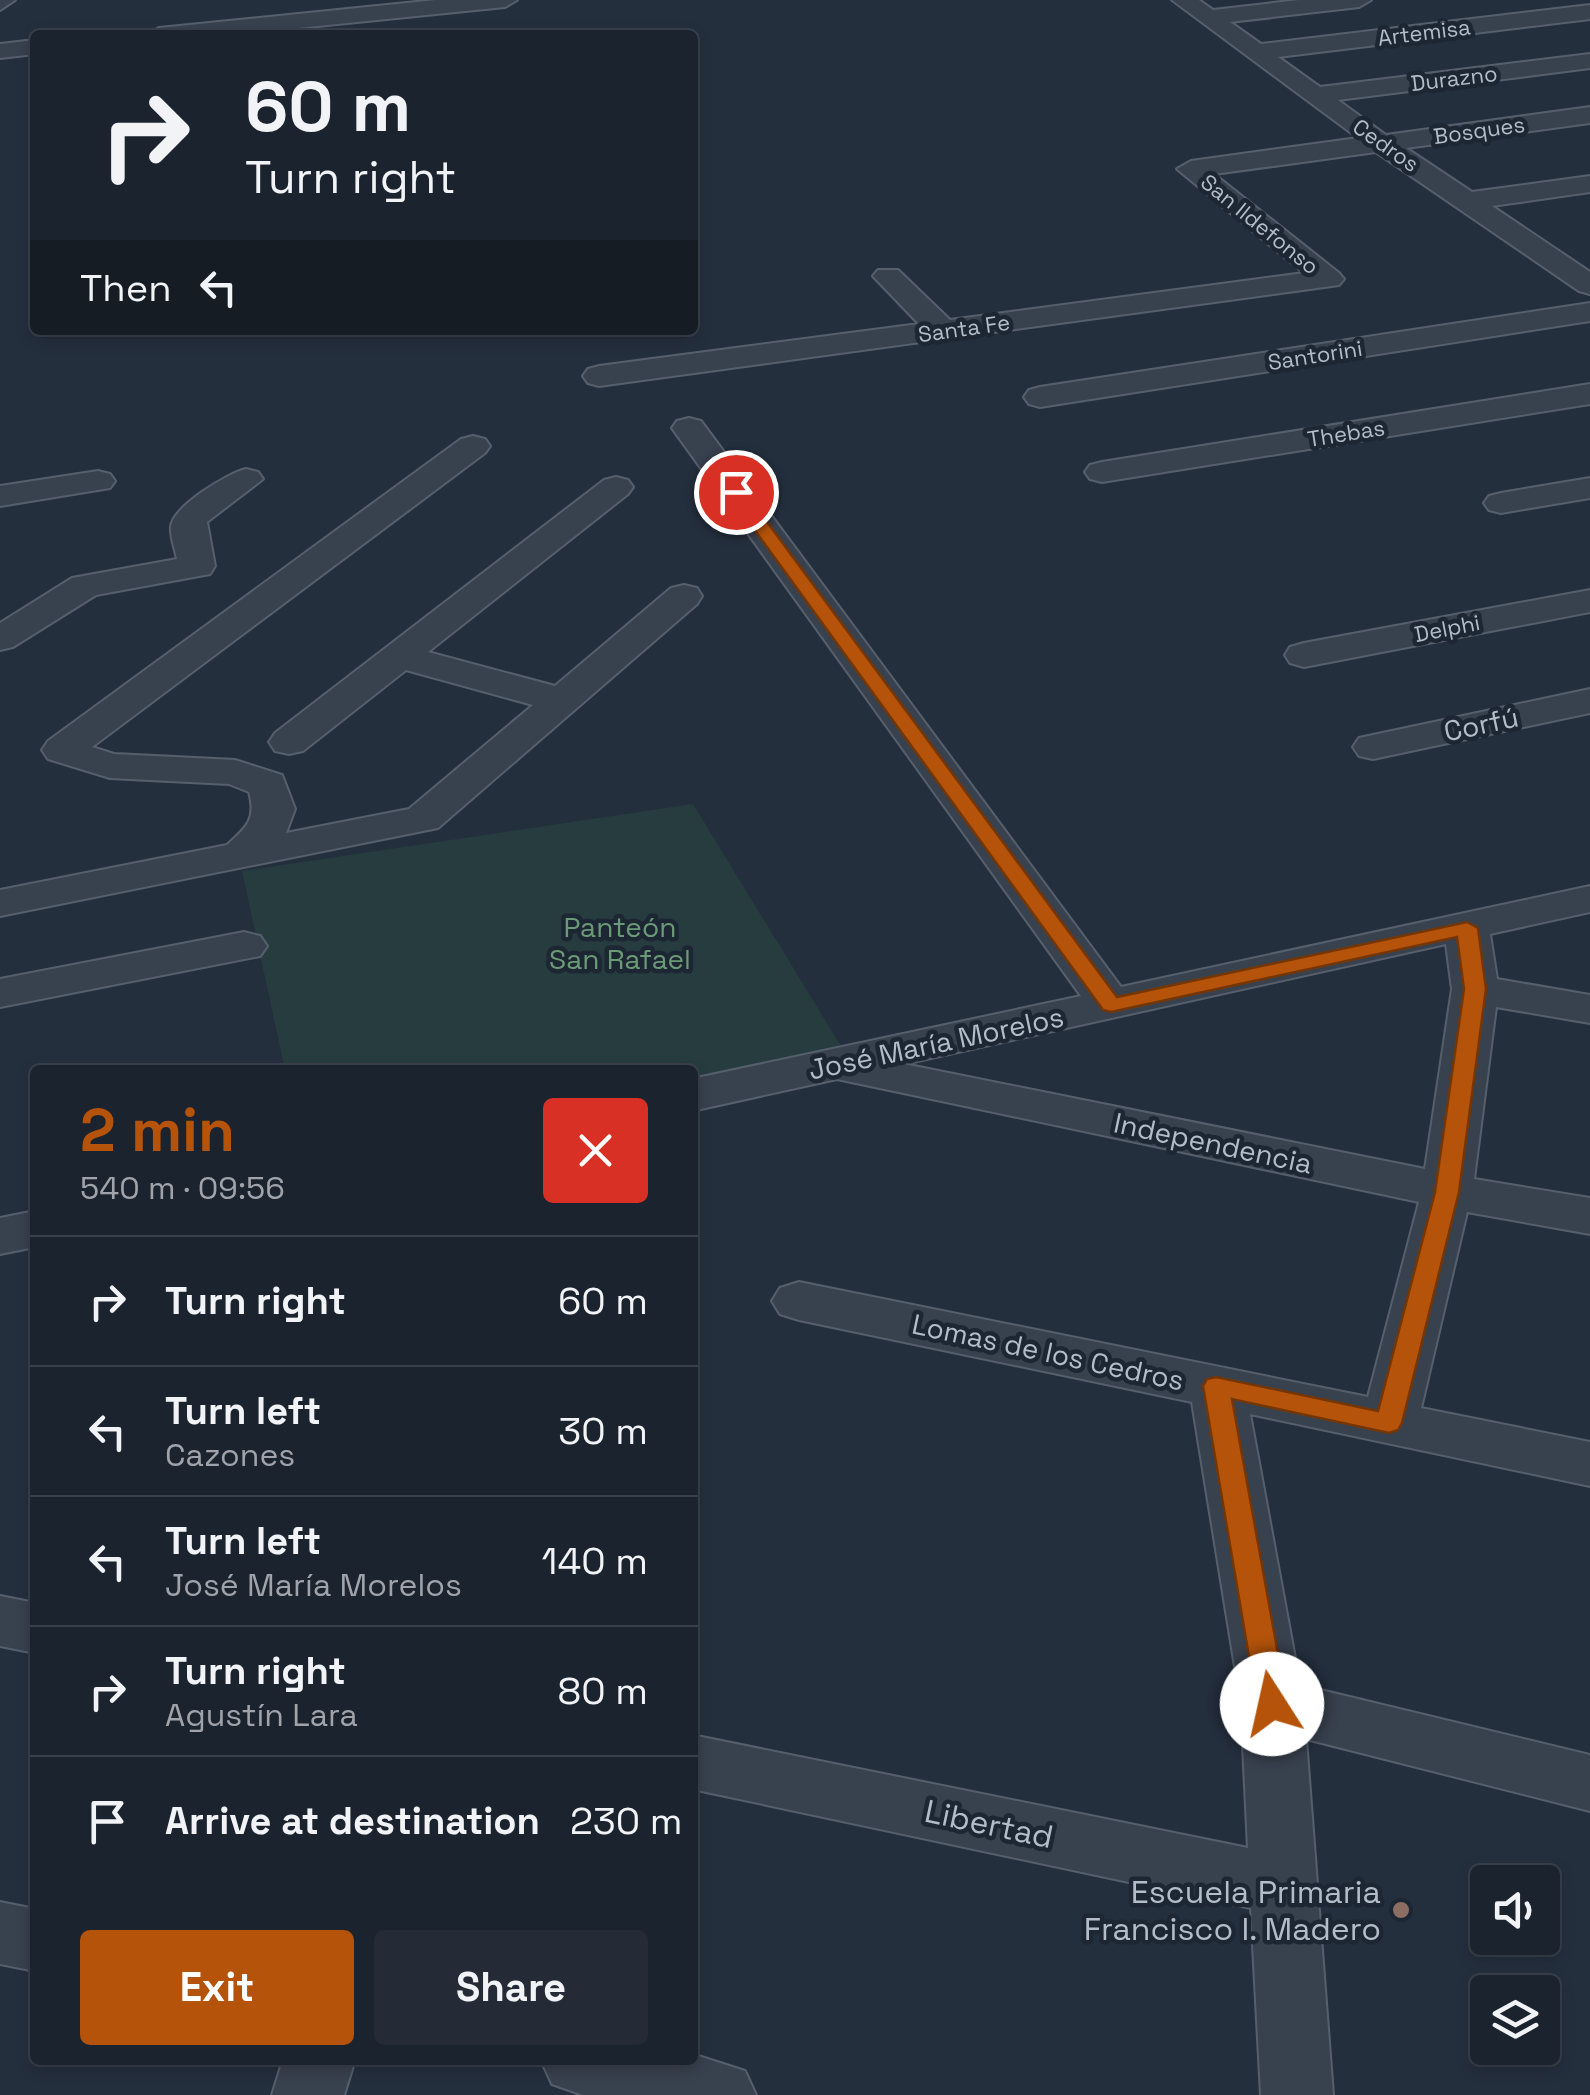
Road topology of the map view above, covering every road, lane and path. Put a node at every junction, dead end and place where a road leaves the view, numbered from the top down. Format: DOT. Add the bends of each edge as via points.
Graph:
graph roads {
  1 [pos="505,0"];
  2 [pos="1184,0"];
  3 [pos="1359,0"];
  4 [pos="206,11"];
  5 [pos="1590,12"];
  6 [pos="1213,17"];
  7 [pos="193,30"];
  8 [pos="227,30"];
  9 [pos="30,48"];
  10 [pos="0,51"];
  11 [pos="1258,52"];
  12 [pos="1590,61"];
  13 [pos="1318,95"];
  14 [pos="1590,115"];
  15 [pos="1590,123"];
  16 [pos="1386,146"];
  17 [pos="1195,172"];
  18 [pos="1590,184"];
  19 [pos="1467,201"];
  20 [pos="1590,246"];
  21 [pos="1542,252"];
  22 [pos="888,276"];
  23 [pos="1329,279"];
  24 [pos="1590,285"];
  25 [pos="1590,312"];
  26 [pos="943,331"];
  27 [pos="600,376"];
  28 [pos="1590,394"];
  29 [pos="1040,397"];
  30 [pos="689,428"];
  31 [pos="473,446"];
  32 [pos="1102,472"];
  33 [pos="246,479"];
  34 [pos="98,481"];
  35 [pos="616,487"];
  36 [pos="1590,488"];
  37 [pos="0,496"];
  38 [pos="1502,504"];
  39 [pos="198,566"];
  40 [pos="281,588"];
  41 [pos="684,596"];
  42 [pos="1590,601"];
  43 [pos="0,639"];
  44 [pos="1304,655"];
  45 [pos="400,656"];
  46 [pos="560,700"];
  47 [pos="1590,701"];
  48 [pos="289,742"];
  49 [pos="1373,747"];
  50 [pos="239,857"];
  51 [pos="1590,899"];
  52 [pos="0,903"];
  53 [pos="1467,928"];
  54 [pos="244,946"];
  55 [pos="1475,989"];
  56 [pos="0,993"];
  57 [pos="1111,1005"];
  58 [pos="1590,1009"];
  59 [pos="837,1065"];
  60 [pos="698,1094"];
  61 [pos="1447,1192"];
  62 [pos="1590,1216"];
  63 [pos="30,1229"];
  64 [pos="0,1236"];
  65 [pos="799,1300"];
  66 [pos="1216,1386"];
  67 [pos="1389,1423"];
  68 [pos="1590,1464"];
  69 [pos="0,1621"];
  70 [pos="30,1627"];
  71 [pos="1272,1704"];
  72 [pos="698,1763"];
  73 [pos="1590,1783"];
  74 [pos="1286,1886"];
  75 [pos="0,1933"];
  76 [pos="30,1939"];
  77 [pos="317,2065"];
  78 [pos="597,2065"];
  79 [pos="308,2095"];
  80 [pos="720,2095"];
  81 [pos="1296,2095"];
  1 -- 8 [label="street"];
  2 -- 6 [label="street, Cedros"];
  3 -- 6 [label="street"];
  4 -- 7 [label="street"];
  5 -- 11 [label="street, Artemisa"];
  6 -- 11 [label="street, Cedros"];
  9 -- 10 [label="street"];
  11 -- 13 [label="street, Cedros"];
  12 -- 13 [label="street, Durazno"];
  13 -- 16 [label="street, Cedros"];
  14 -- 16 [label="street, Bosques"];
  15 -- 16 [label="street, Bosques"];
  16 -- 17 [label="street, Bosques"];
  16 -- 19 [label="street, Cedros"];
  17 -- 23 [label="street, San Ildefonso"];
  18 -- 19 [label="street"];
  19 -- 21 [label="street, Cedros"];
  20 -- 21 [label="street"];
  21 -- 24 [label="street, Cedros"];
  22 -- 26 [label="street"];
  23 -- 26 [label="street, Santa Fe"];
  25 -- 29 [label="street, Santorini"];
  26 -- 27 [label="street, Santa Fe"];
  28 -- 32 [label="street, Thebas"];
  30 -- 57 [label="street"];
  31 -- 40 [label="street"];
  33 -- 39 [label="street" via="191,517"];
  34 -- 37 [label="street"];
  35 -- 45 [label="street"];
  36 -- 38 [label="street"];
  39 -- 40 [label="street"];
  39 -- 43 [label="street" via="85,586"];
  40 -- 50 [label="street" via="62,750 110,766 235,772 267,784 276,804 273,826"];
  41 -- 46 [label="street"];
  42 -- 44 [label="street, Delphi"];
  45 -- 46 [label="street"];
  45 -- 48 [label="street"];
  46 -- 50 [label="street" via="423,819"];
  47 -- 49 [label="street, Corfú"];
  50 -- 52 [label="street"];
  51 -- 53 [label="street, José María Morelos"];
  53 -- 55 [label="street"];
  53 -- 57 [label="street, José María Morelos"];
  54 -- 56 [label="street"];
  55 -- 58 [label="street"];
  55 -- 61 [label="street"];
  57 -- 59 [label="street, José María Morelos"];
  59 -- 60 [label="street, José María Morelos"];
  59 -- 61 [label="street, Independencia"];
  61 -- 62 [label="street, Independencia"];
  61 -- 67 [label="street"];
  63 -- 64 [label="street"];
  65 -- 66 [label="street, Lomas de los Cedros"];
  66 -- 67 [label="street, Lomas de los Cedros"];
  66 -- 71 [label="street"];
  67 -- 68 [label="street, Lomas de los Cedros"];
  69 -- 70 [label="street"];
  71 -- 73 [label="street"];
  71 -- 74 [label="street"];
  72 -- 74 [label="street, Libertad"];
  74 -- 81 [label="street"];
  75 -- 76 [label="street"];
  77 -- 79 [label="street"];
  78 -- 80 [label="street"];
}
